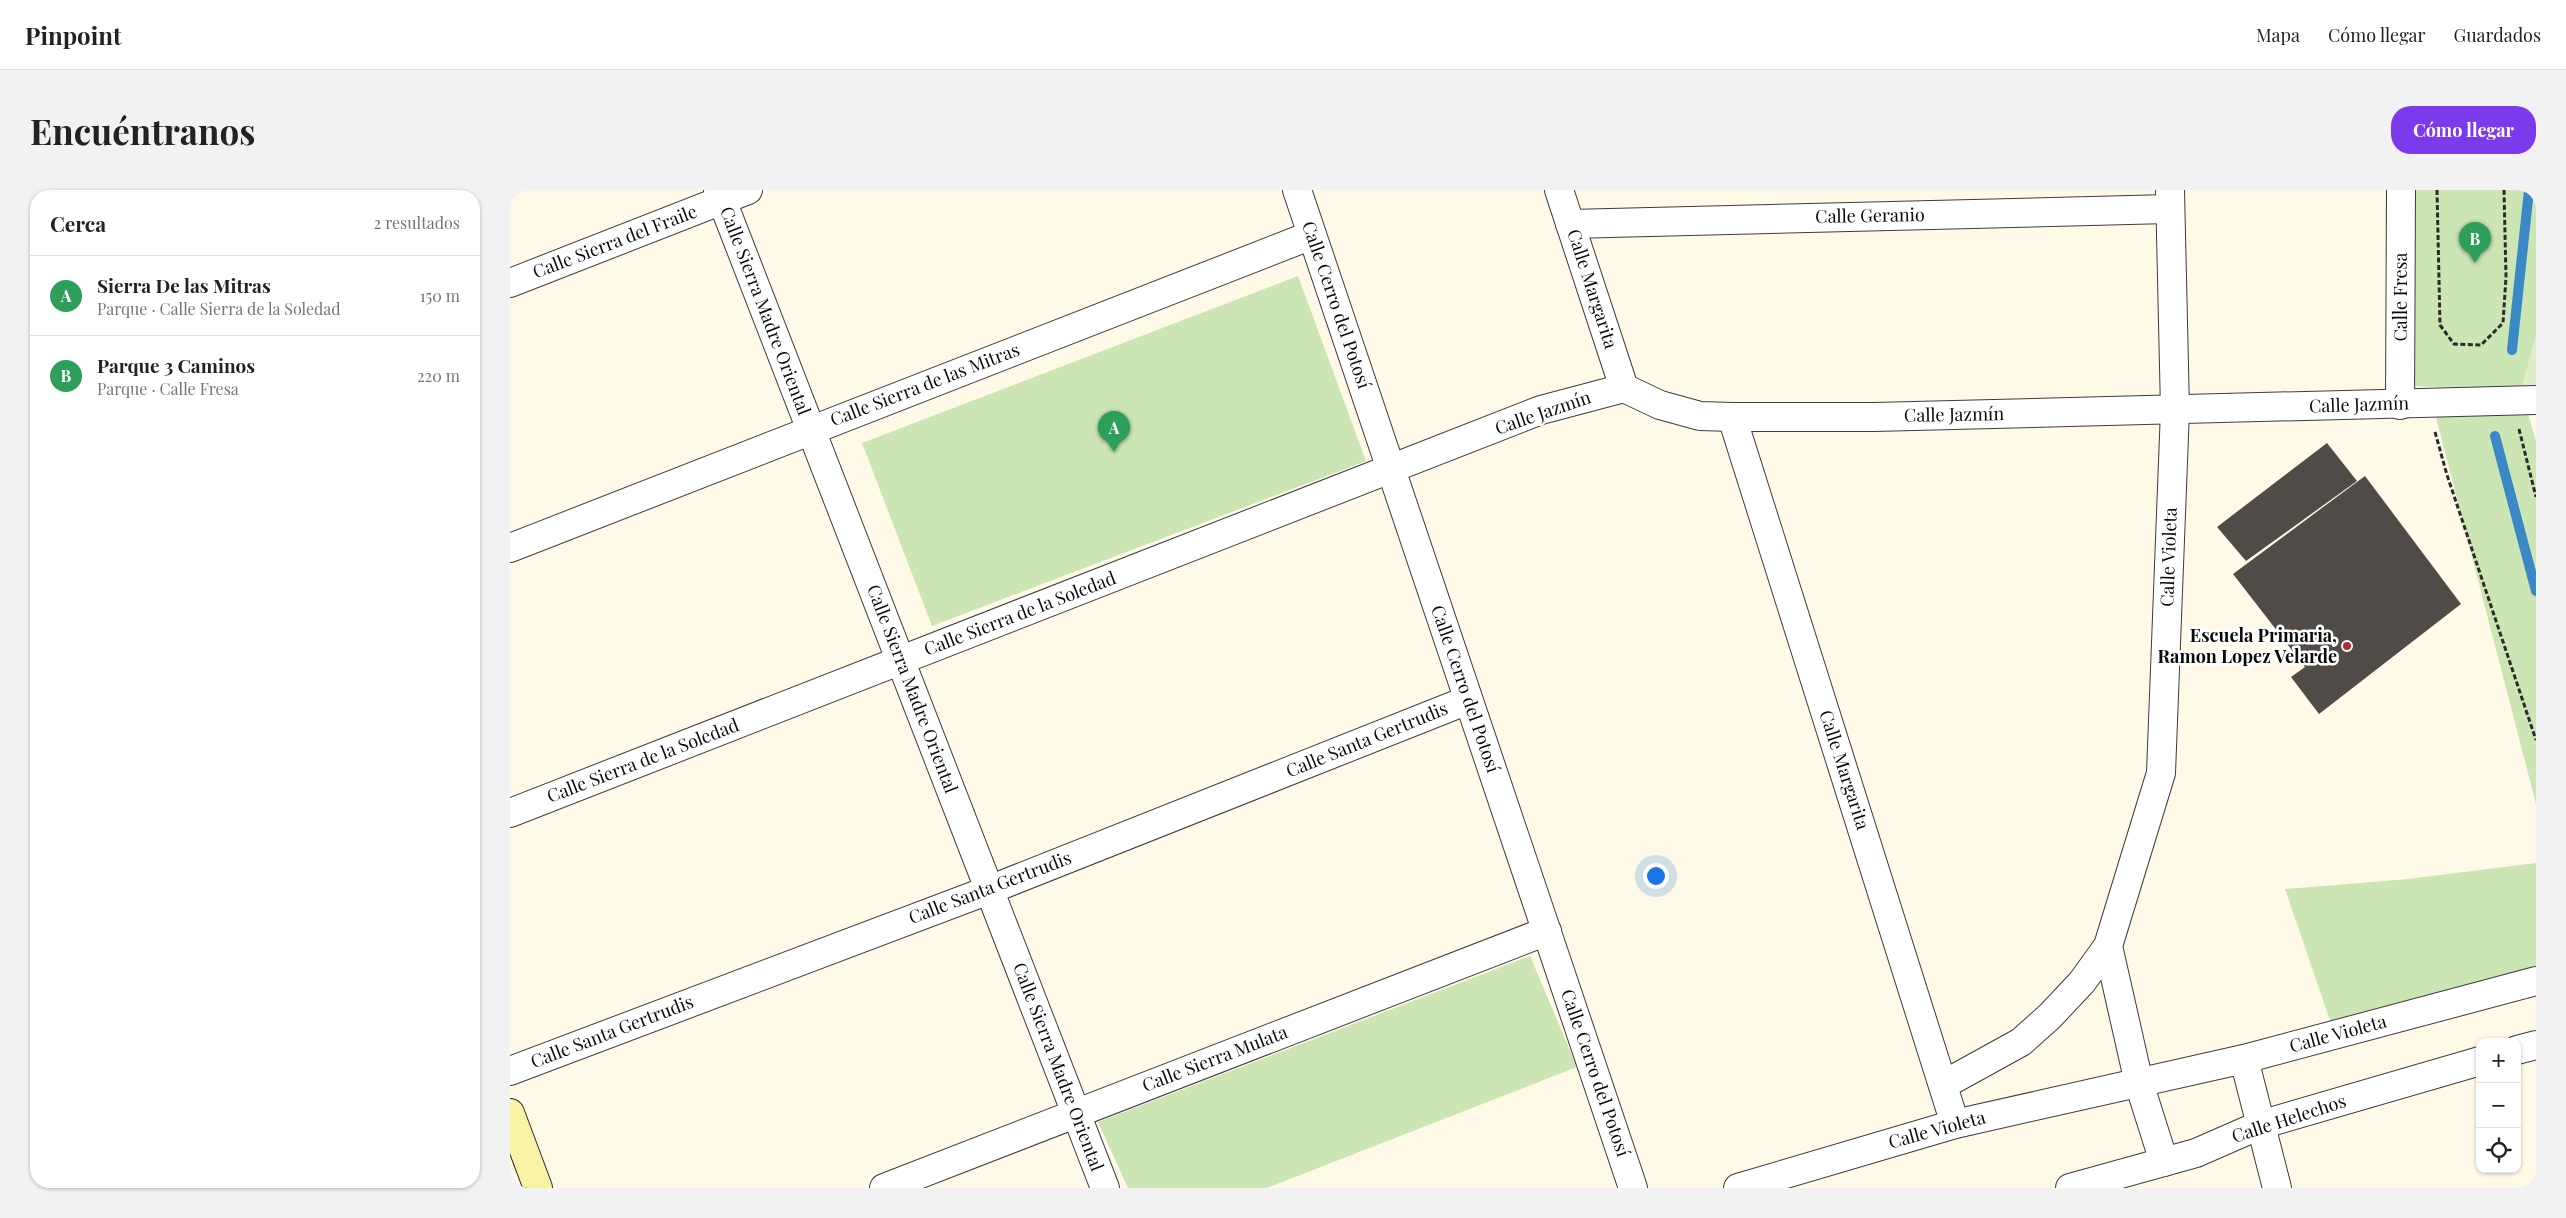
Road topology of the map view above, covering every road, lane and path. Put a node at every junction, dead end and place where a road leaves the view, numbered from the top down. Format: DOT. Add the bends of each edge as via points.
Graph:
graph roads {
  1 [pos="748,190"];
  2 [pos="1297,190"];
  3 [pos="1559,190"];
  4 [pos="2401,190"];
  5 [pos="2437,190"];
  6 [pos="2504,190"];
  7 [pos="720,195"];
  8 [pos="2169,200"];
  9 [pos="1570,224"];
  10 [pos="1312,235"];
  11 [pos="510,282"];
  12 [pos="1624,388"];
  13 [pos="2524,400"];
  14 [pos="2427,403"];
  15 [pos="2400,404"];
  16 [pos="2175,410"];
  17 [pos="1732,417"];
  18 [pos="811,430"];
  19 [pos="1391,469"];
  20 [pos="2536,497"];
  21 [pos="510,548"];
  22 [pos="900,660"];
  23 [pos="1468,700"];
  24 [pos="2536,740"];
  25 [pos="510,813"];
  26 [pos="989,890"];
  27 [pos="1547,931"];
  28 [pos="2108,946"];
  29 [pos="2536,981"];
  30 [pos="2536,1045"];
  31 [pos="2521,1049"];
  32 [pos="2244,1059"];
  33 [pos="2476,1062"];
  34 [pos="510,1071"];
  35 [pos="2139,1083"];
  36 [pos="1943,1085"];
  37 [pos="510,1113"];
  38 [pos="1076,1113"];
  39 [pos="1955,1124"];
  40 [pos="2260,1125"];
  41 [pos="2164,1162"];
  42 [pos="538,1188"];
  43 [pos="884,1188"];
  44 [pos="1105,1188"];
  45 [pos="1633,1188"];
  46 [pos="1738,1188"];
  47 [pos="2070,1188"];
  48 [pos="2277,1188"];
  1 -- 7 [label="street, Calle Sierra del Fraile"];
  2 -- 10 [label="street, Calle Cerro del Potosí"];
  3 -- 9 [label="street, Calle Margarita"];
  4 -- 15 [label="street, Calle Fresa"];
  5 -- 6 [label="path" via="2440,325 2454,344 2481,345 2503,323 2506,276"];
  7 -- 11 [label="street, Calle Sierra del Fraile"];
  7 -- 18 [label="street, Calle Sierra Madre Oriental"];
  8 -- 9 [label="street, Calle Geranio"];
  8 -- 16 [label="street, Calle Violeta"];
  9 -- 12 [label="street, Calle Margarita"];
  10 -- 18 [label="street, Calle Sierra de las Mitras"];
  10 -- 19 [label="street, Calle Cerro del Potosí"];
  12 -- 17 [label="street, Calle Jazmín" via="1660,405 1700,416"];
  12 -- 19 [label="street, Calle Jazmín" via="1541,410"];
  13 -- 14 [label="street, Calle Jazmín"];
  13 -- 20 [label="path"];
  14 -- 15 [label="street, Calle Jazmín"];
  14 -- 24 [label="path" via="2447,475"];
  15 -- 16 [label="street, Calle Jazmín"];
  16 -- 17 [label="street, Calle Jazmín"];
  16 -- 28 [label="street, Calle Violeta" via="2161,773"];
  17 -- 36 [label="street, Calle Margarita"];
  18 -- 21 [label="street, Calle Sierra de las Mitras"];
  18 -- 22 [label="street, Calle Sierra Madre Oriental"];
  19 -- 22 [label="street, Calle Sierra de la Soledad"];
  19 -- 23 [label="street, Calle Cerro del Potosí"];
  22 -- 25 [label="street, Calle Sierra de la Soledad"];
  22 -- 26 [label="street, Calle Sierra Madre Oriental"];
  23 -- 26 [label="street, Calle Santa Gertrudis"];
  23 -- 27 [label="street, Calle Cerro del Potosí"];
  26 -- 34 [label="street, Calle Santa Gertrudis"];
  26 -- 38 [label="street, Calle Sierra Madre Oriental"];
  27 -- 38 [label="street, Calle Sierra Mulata"];
  27 -- 45 [label="street, Calle Cerro del Potosí"];
  28 -- 35 [label="street, Calle Violeta"];
  28 -- 36 [label="street, Calle Violeta" via="2082,982 2021,1042"];
  29 -- 32 [label="street, Calle Violeta"];
  30 -- 31 [label="street"];
  32 -- 35 [label="street, Calle Violeta"];
  32 -- 40 [label="street"];
  33 -- 40 [label="street, Calle Helechos"];
  35 -- 39 [label="street, Calle Violeta"];
  35 -- 41 [label="street, Calle Violeta"];
  36 -- 39 [label="street, Calle Margarita"];
  37 -- 42 [label="street"];
  38 -- 43 [label="street, Calle Sierra Mulata"];
  38 -- 44 [label="street, Calle Sierra Madre Oriental"];
  39 -- 46 [label="street, Calle Violeta"];
  40 -- 41 [label="street, Calle Helechos" via="2196,1153"];
  40 -- 48 [label="street"];
  41 -- 47 [label="street, Calle Helechos"];
}
